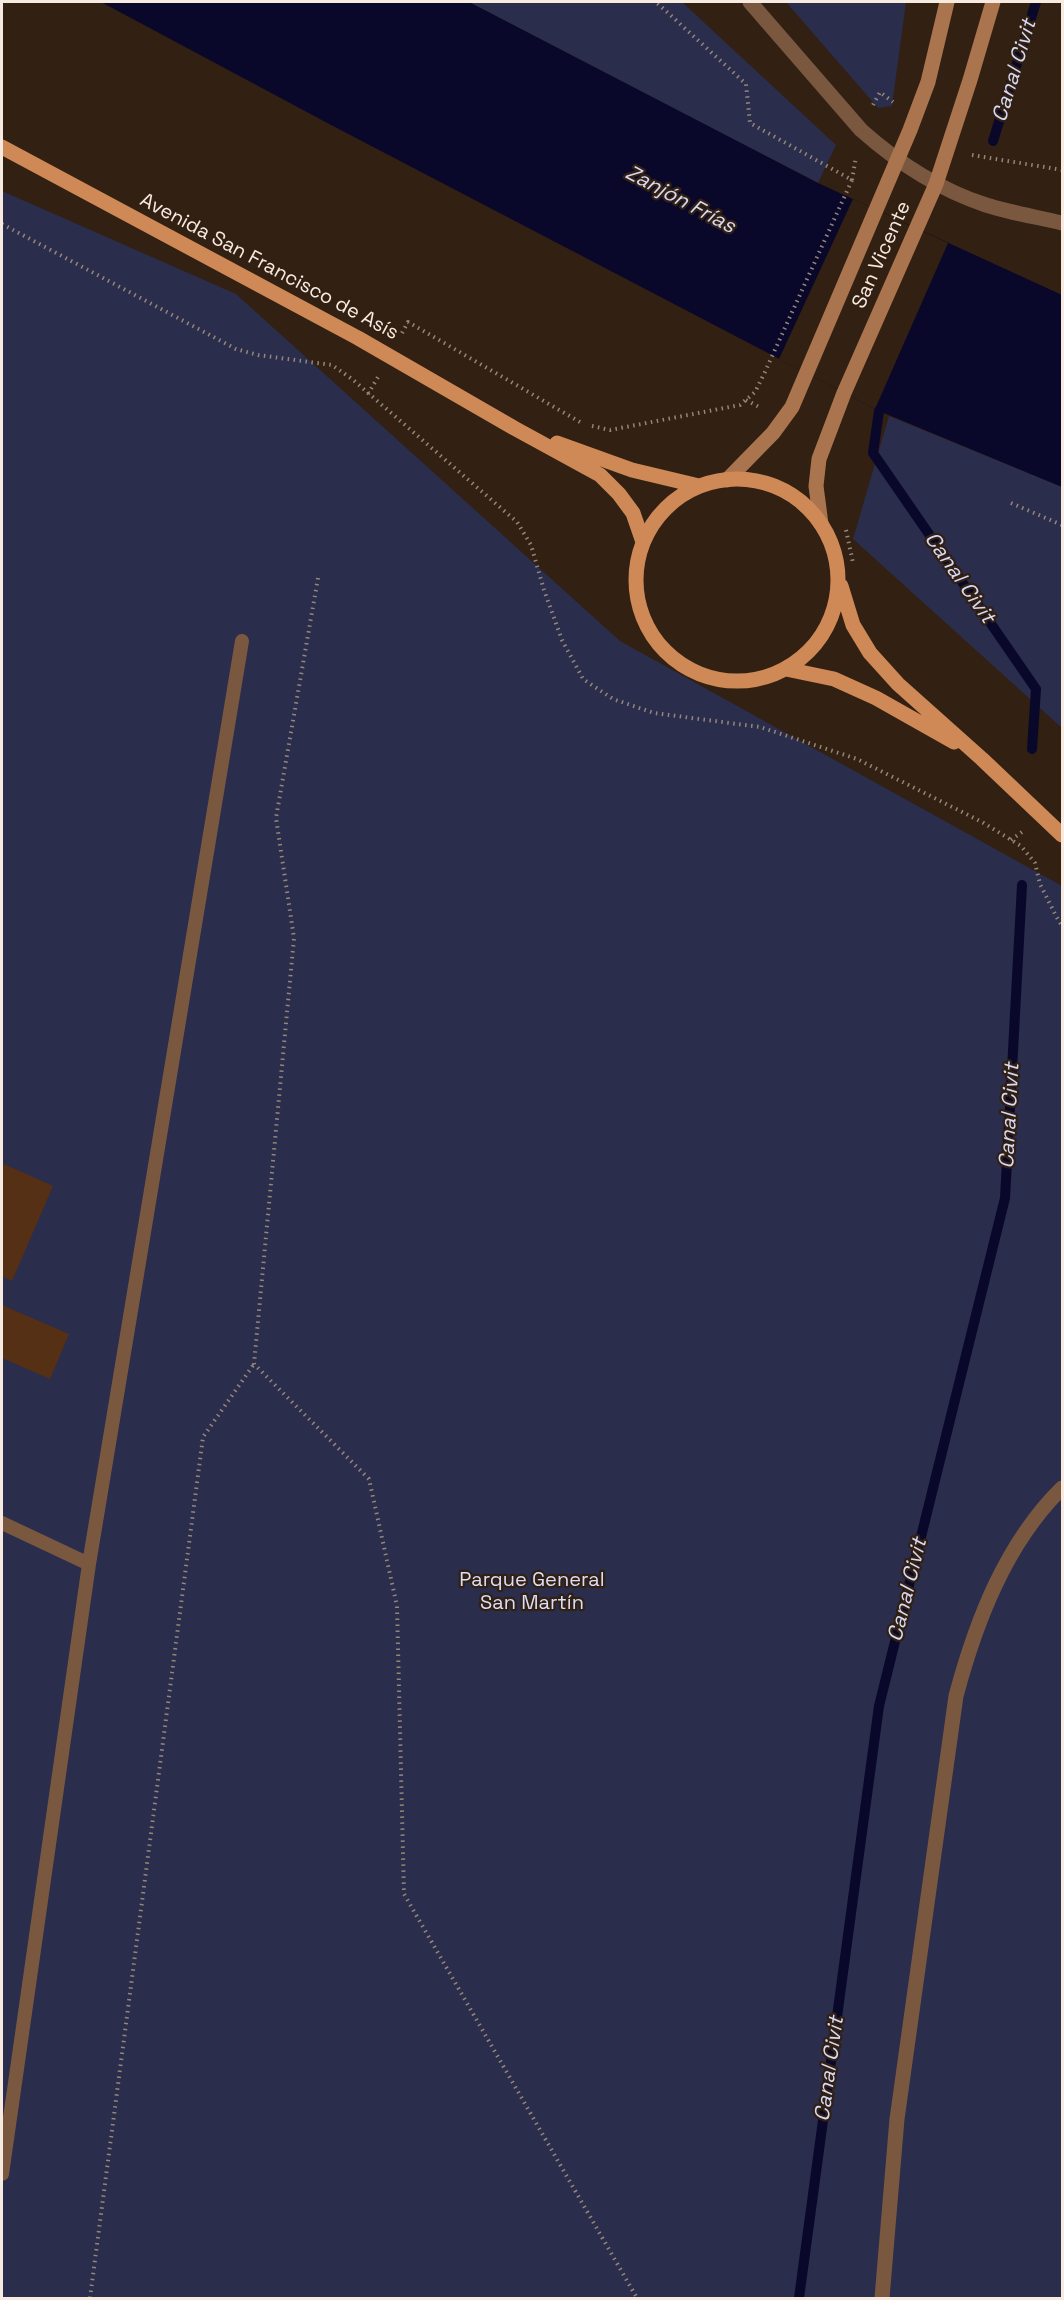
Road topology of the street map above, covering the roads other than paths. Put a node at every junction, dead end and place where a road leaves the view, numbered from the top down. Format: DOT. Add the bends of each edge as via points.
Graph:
graph roads {
  1 [pos="750,2"];
  2 [pos="947,2"];
  3 [pos="993,2"];
  4 [pos="2,147"];
  5 [pos="899,159"];
  6 [pos="936,184"];
  7 [pos="1062,223"];
  8 [pos="514,428"];
  9 [pos="727,480"];
  10 [pos="699,486"];
  11 [pos="821,524"];
  12 [pos="643,542"];
  13 [pos="839,580"];
  14 [pos="242,641"];
  15 [pos="786,669"];
  16 [pos="982,759"];
  17 [pos="1062,835"];
  18 [pos="1062,1488"];
  19 [pos="2,1523"];
  20 [pos="89,1564"];
  21 [pos="2,2174"];
  22 [pos="882,2298"];
  1 -- 5 [label="street" via="861,130"];
  2 -- 5 [label="main road, San Vicente" via="928,82"];
  3 -- 6 [label="main road, San Vicente"];
  4 -- 8 [label="main road, Avenida San Francisco de Asís"];
  5 -- 6 [label="street"];
  5 -- 9 [label="main road, San Vicente" via="792,407"];
  6 -- 7 [label="street" via="987,205"];
  6 -- 11 [label="main road, San Vicente" via="819,459 816,486"];
  8 -- 10 [label="main road, Avenida San Francisco de Asís" via="632,470"];
  8 -- 12 [label="main road, Avenida San Francisco de Asís" via="600,475 633,513"];
  9 -- 10 [label="main road, Avenida San Francisco de Asís"];
  9 -- 11 [label="main road, Avenida San Francisco de Asís" via="754,481 780,489 803,504"];
  10 -- 12 [label="main road, Avenida San Francisco de Asís" via="674,501 656,519"];
  11 -- 13 [label="main road, Avenida San Francisco de Asís" via="835,550"];
  12 -- 15 [label="main road, Avenida San Francisco de Asís" via="636,572 638,603 650,632 670,656 696,673 726,681 757,680"];
  13 -- 15 [label="main road, Avenida San Francisco de Asís" via="836,607 825,632 808,653"];
  13 -- 16 [label="main road, Avenida San Francisco de Asís" via="854,625 870,653 897,684"];
  14 -- 20 [label="lane"];
  15 -- 16 [label="main road, Avenida San Francisco de Asís" via="834,679 866,693"];
  16 -- 17 [label="main road, Avenida San Francisco de Asís"];
  18 -- 22 [label="street" via="1046,1503 1010,1557 968,1651 956,1696 897,2119"];
  19 -- 20 [label="lane"];
  20 -- 21 [label="lane"];
}
